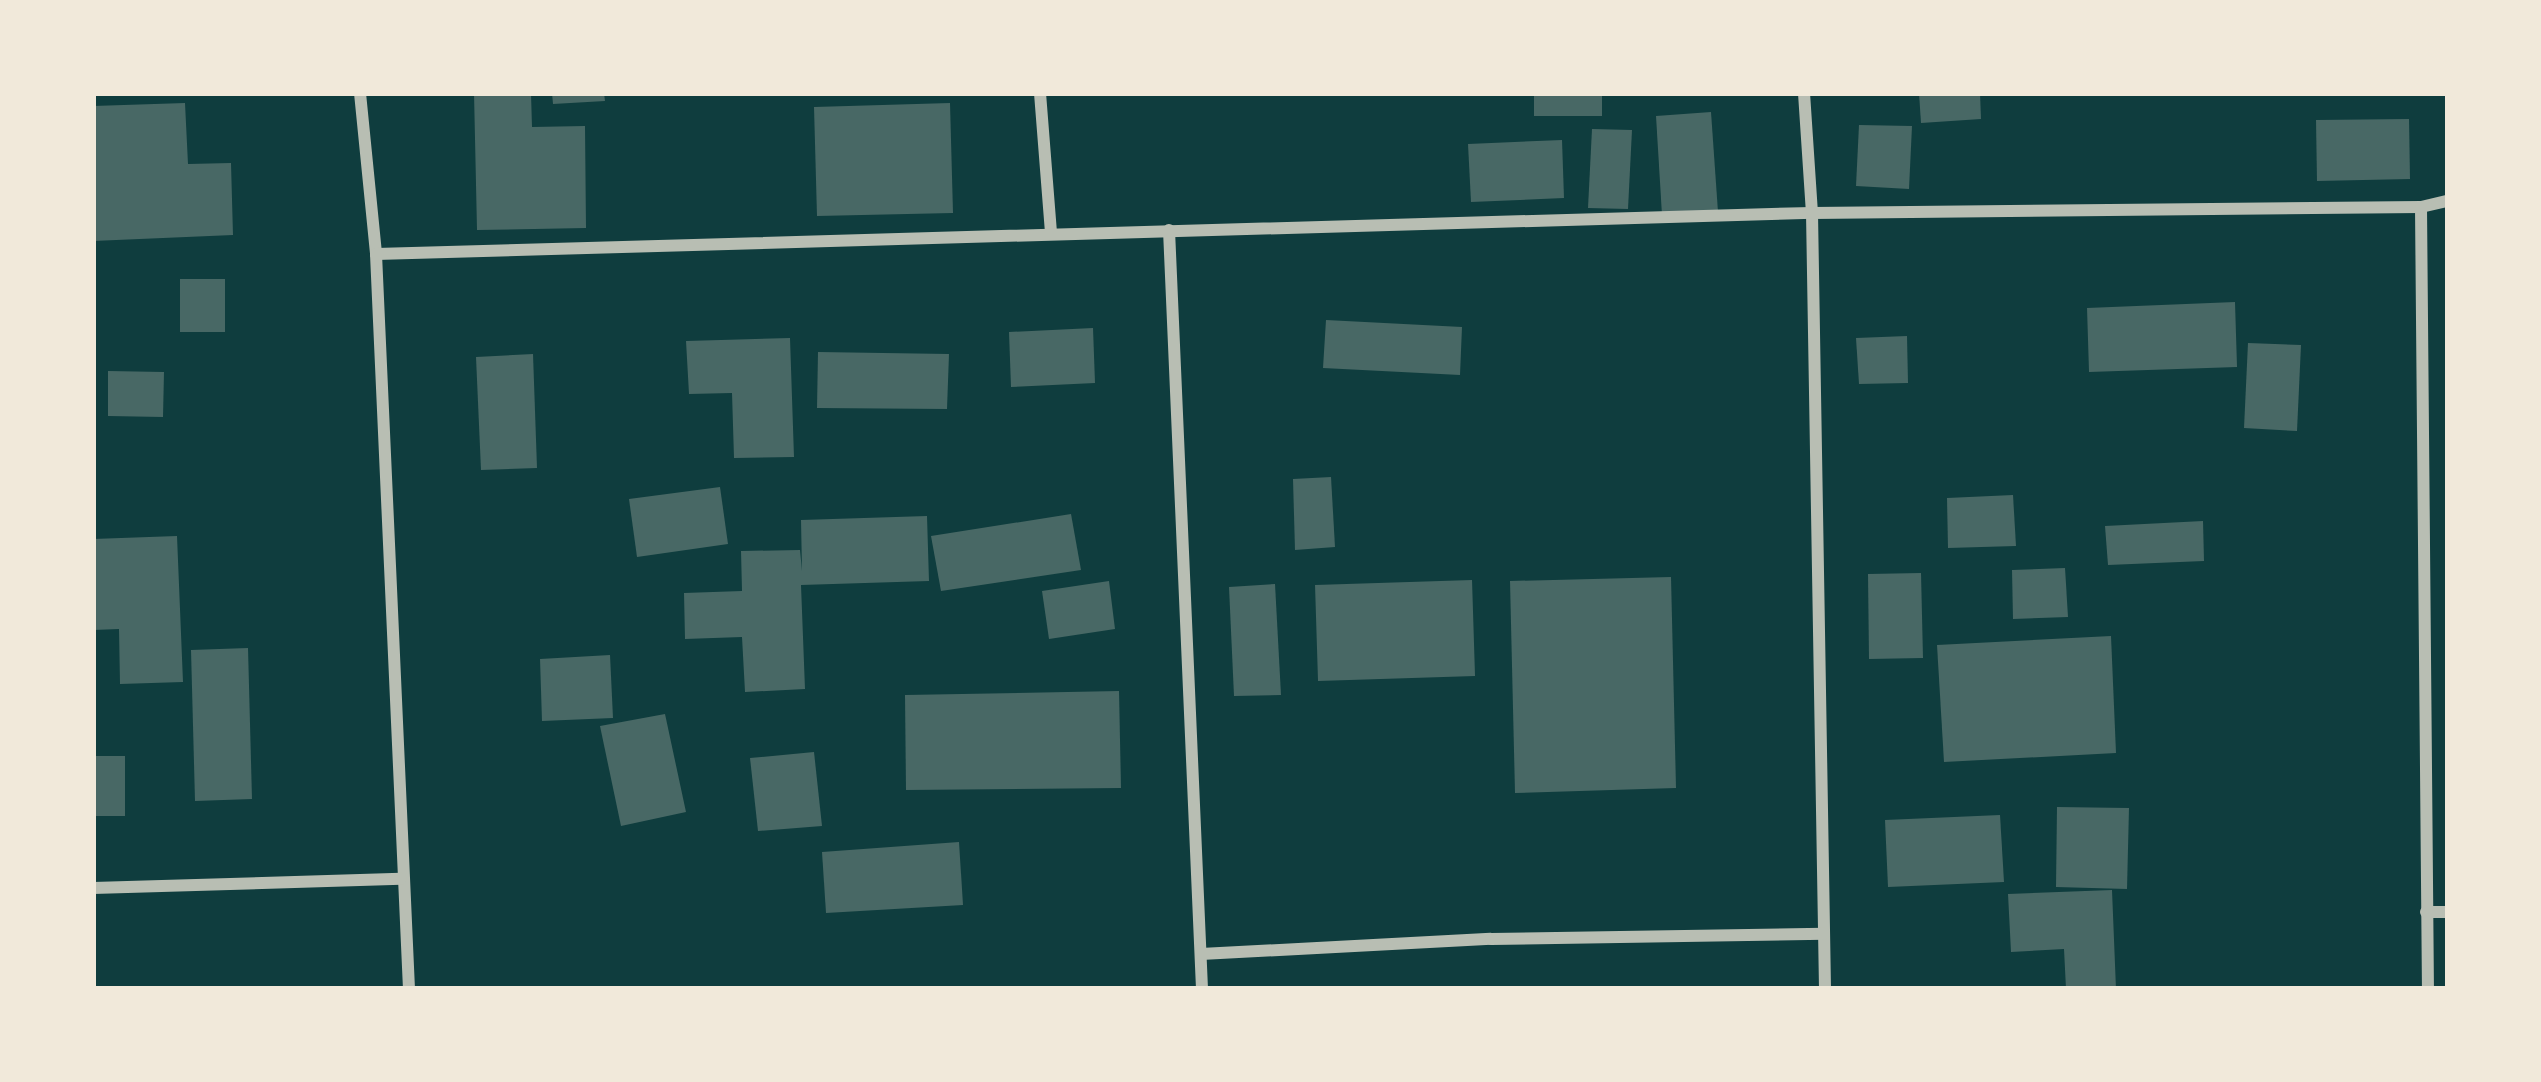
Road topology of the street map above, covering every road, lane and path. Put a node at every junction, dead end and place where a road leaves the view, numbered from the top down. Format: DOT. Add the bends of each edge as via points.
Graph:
graph roads {
  1 [pos="360,93"];
  2 [pos="1040,93"];
  3 [pos="1804,93"];
  4 [pos="2448,201"];
  5 [pos="2421,207"];
  6 [pos="1812,213"];
  7 [pos="1168,230"];
  8 [pos="1051,234"];
  9 [pos="376,254"];
  10 [pos="401,879"];
  11 [pos="93,888"];
  12 [pos="2426,912"];
  13 [pos="2448,912"];
  14 [pos="1824,934"];
  15 [pos="1201,954"];
  16 [pos="409,989"];
  17 [pos="1202,989"];
  18 [pos="1826,989"];
  19 [pos="2428,989"];
  1 -- 9 [label="street"];
  2 -- 8 [label="street"];
  3 -- 6 [label="street"];
  4 -- 5 [label="street"];
  5 -- 6 [label="street"];
  5 -- 12 [label="street"];
  6 -- 7 [label="street"];
  6 -- 14 [label="street"];
  7 -- 8 [label="street"];
  7 -- 15 [label="street"];
  8 -- 9 [label="street"];
  9 -- 10 [label="street"];
  10 -- 11 [label="street"];
  10 -- 16 [label="street"];
  12 -- 13 [label="street"];
  12 -- 19 [label="street"];
  14 -- 15 [label="street"];
  14 -- 18 [label="street"];
  15 -- 17 [label="street"];
}
